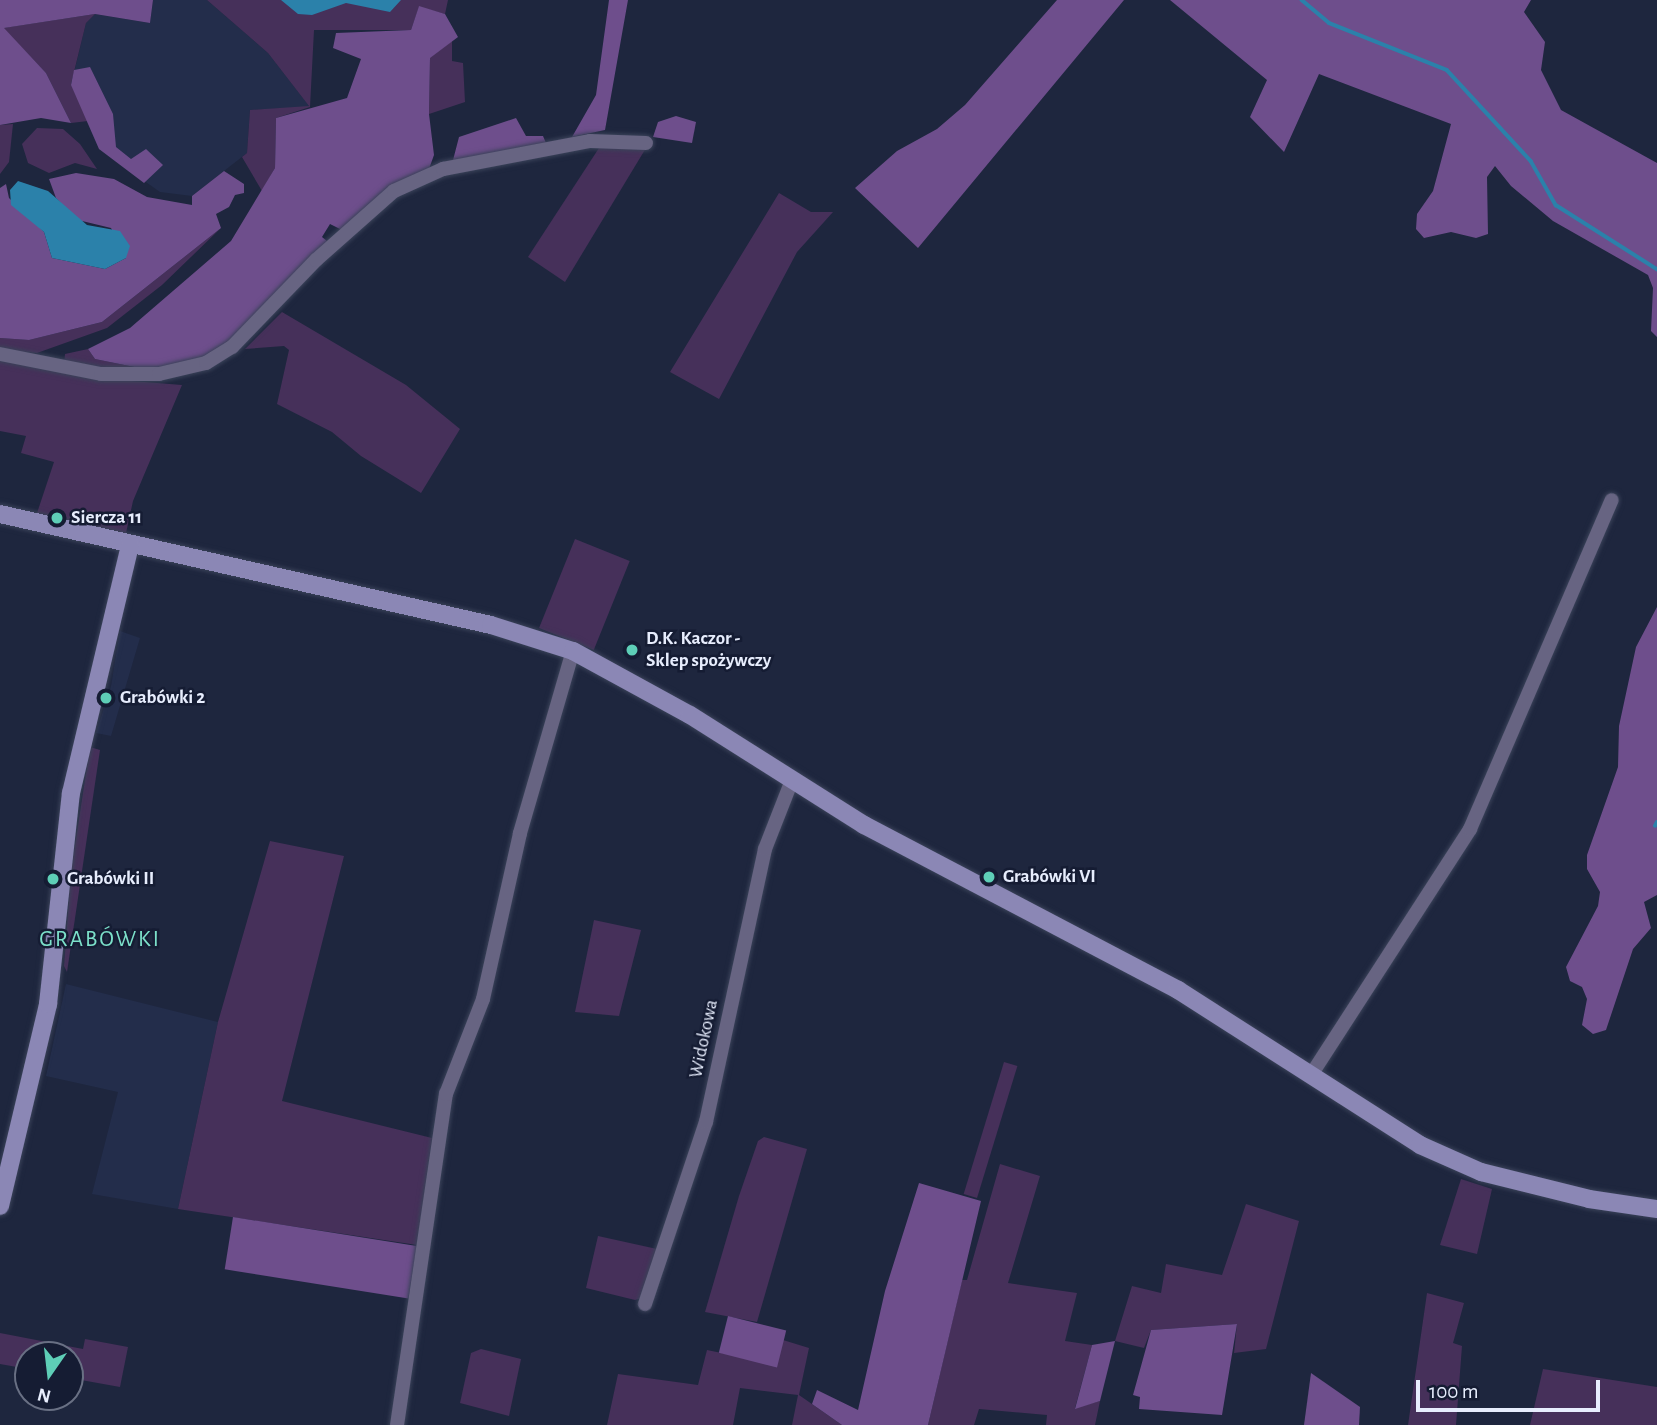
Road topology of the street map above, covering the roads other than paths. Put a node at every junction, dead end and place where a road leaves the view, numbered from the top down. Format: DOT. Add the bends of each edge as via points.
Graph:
graph roads {
  1 [pos="646,143"];
  2 [pos="0,354"];
  3 [pos="1612,499"];
  4 [pos="0,514"];
  5 [pos="130,545"];
  6 [pos="573,651"];
  7 [pos="792,780"];
  8 [pos="1311,1075"];
  9 [pos="0,1206"];
  10 [pos="1657,1209"];
  11 [pos="645,1304"];
  12 [pos="397,1425"];
  1 -- 2 [label="street" via="590,141 443,169 394,191 316,260 232,347 206,363 159,374 101,374"];
  3 -- 8 [label="street" via="1470,828"];
  4 -- 5 [label="street"];
  5 -- 6 [label="street" via="491,625"];
  5 -- 9 [label="street" via="73,783 48,1004"];
  6 -- 7 [label="street" via="690,715"];
  6 -- 12 [label="street" via="520,833 483,999 446,1094"];
  7 -- 8 [label="street" via="864,825 1178,990"];
  7 -- 11 [label="street, Widokowa" via="765,849 706,1122"];
  8 -- 10 [label="street" via="1420,1145 1474,1170 1589,1199"];
}
